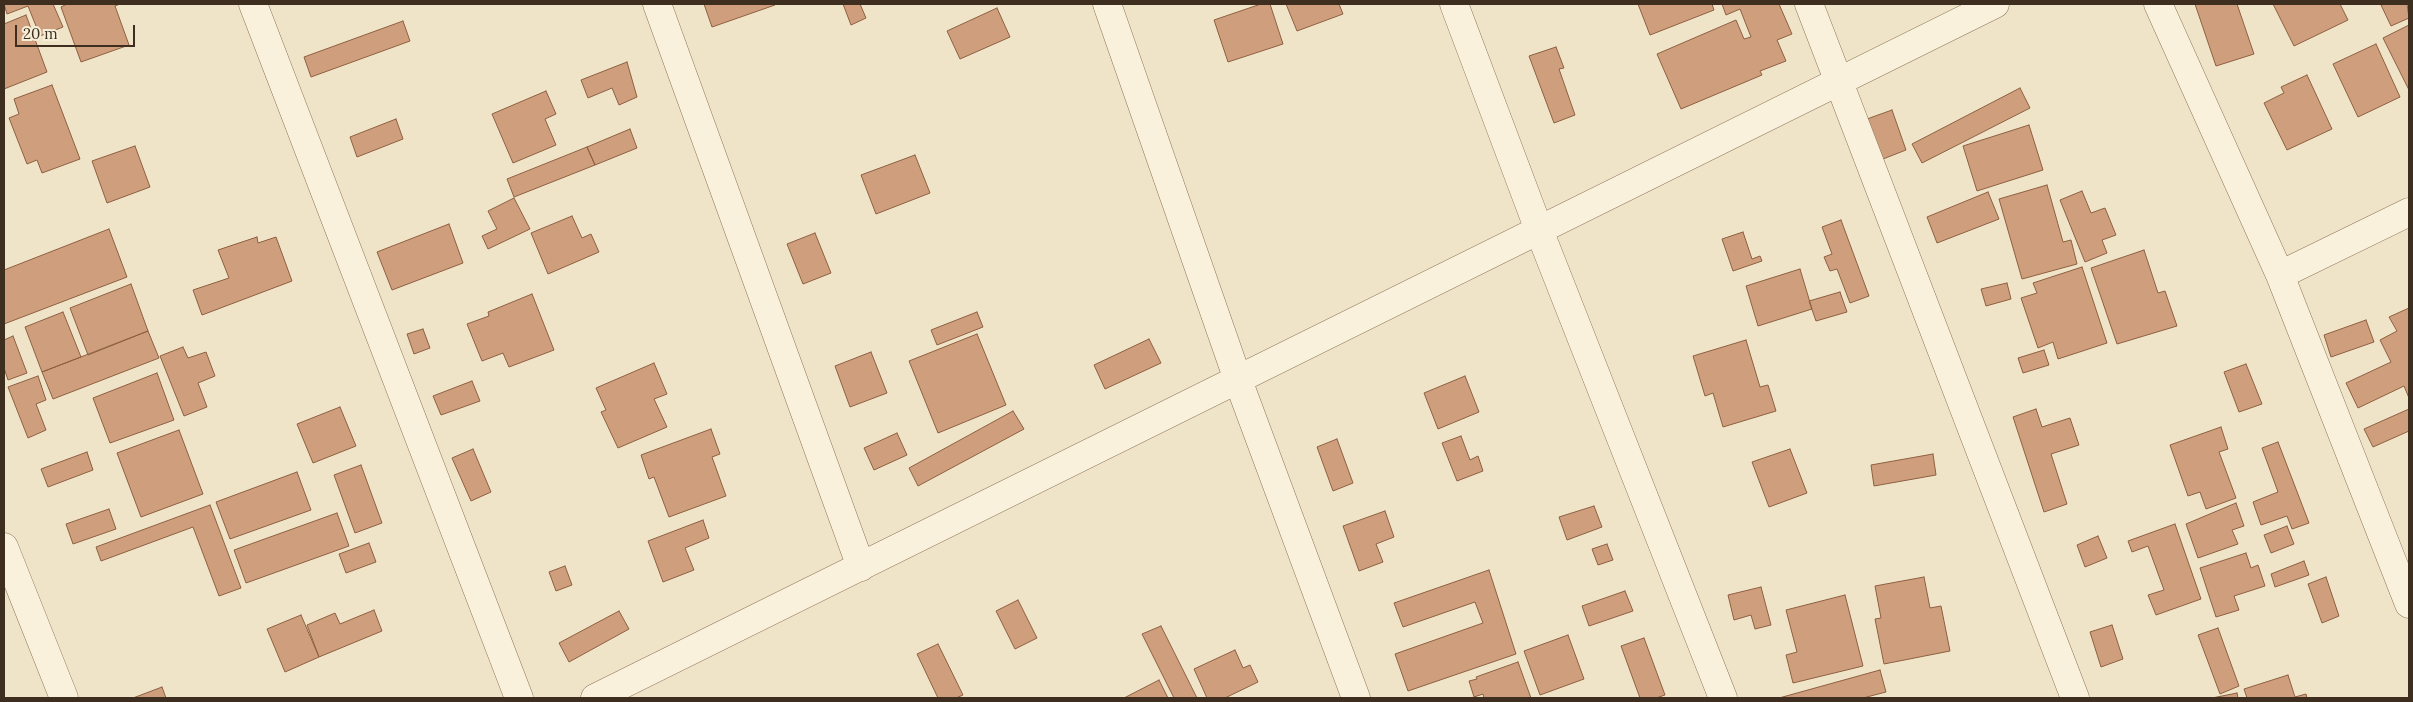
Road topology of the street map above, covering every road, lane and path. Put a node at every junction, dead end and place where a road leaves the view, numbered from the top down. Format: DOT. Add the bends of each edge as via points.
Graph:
graph roads {
  1 [pos="253,4"];
  2 [pos="658,4"];
  3 [pos="1107,4"];
  4 [pos="1454,4"];
  5 [pos="1809,4"];
  6 [pos="1995,4"];
  7 [pos="2158,4"];
  8 [pos="1838,80"];
  9 [pos="2409,212"];
  10 [pos="1539,230"];
  11 [pos="2280,275"];
  12 [pos="1238,380"];
  13 [pos="4,547"];
  14 [pos="861,567"];
  15 [pos="2407,592"];
  16 [pos="64,698"];
  17 [pos="518,698"];
  18 [pos="595,698"];
  19 [pos="1356,698"];
  20 [pos="1723,698"];
  21 [pos="2075,698"];
  1 -- 17 [label="street"];
  2 -- 14 [label="street"];
  3 -- 12 [label="street"];
  4 -- 10 [label="street"];
  5 -- 8 [label="street"];
  6 -- 8 [label="street"];
  7 -- 11 [label="street"];
  8 -- 10 [label="street"];
  8 -- 21 [label="street"];
  9 -- 11 [label="street"];
  10 -- 12 [label="street"];
  10 -- 20 [label="street"];
  11 -- 15 [label="street"];
  12 -- 14 [label="street"];
  12 -- 19 [label="street"];
  13 -- 16 [label="street"];
  14 -- 18 [label="street"];
}
